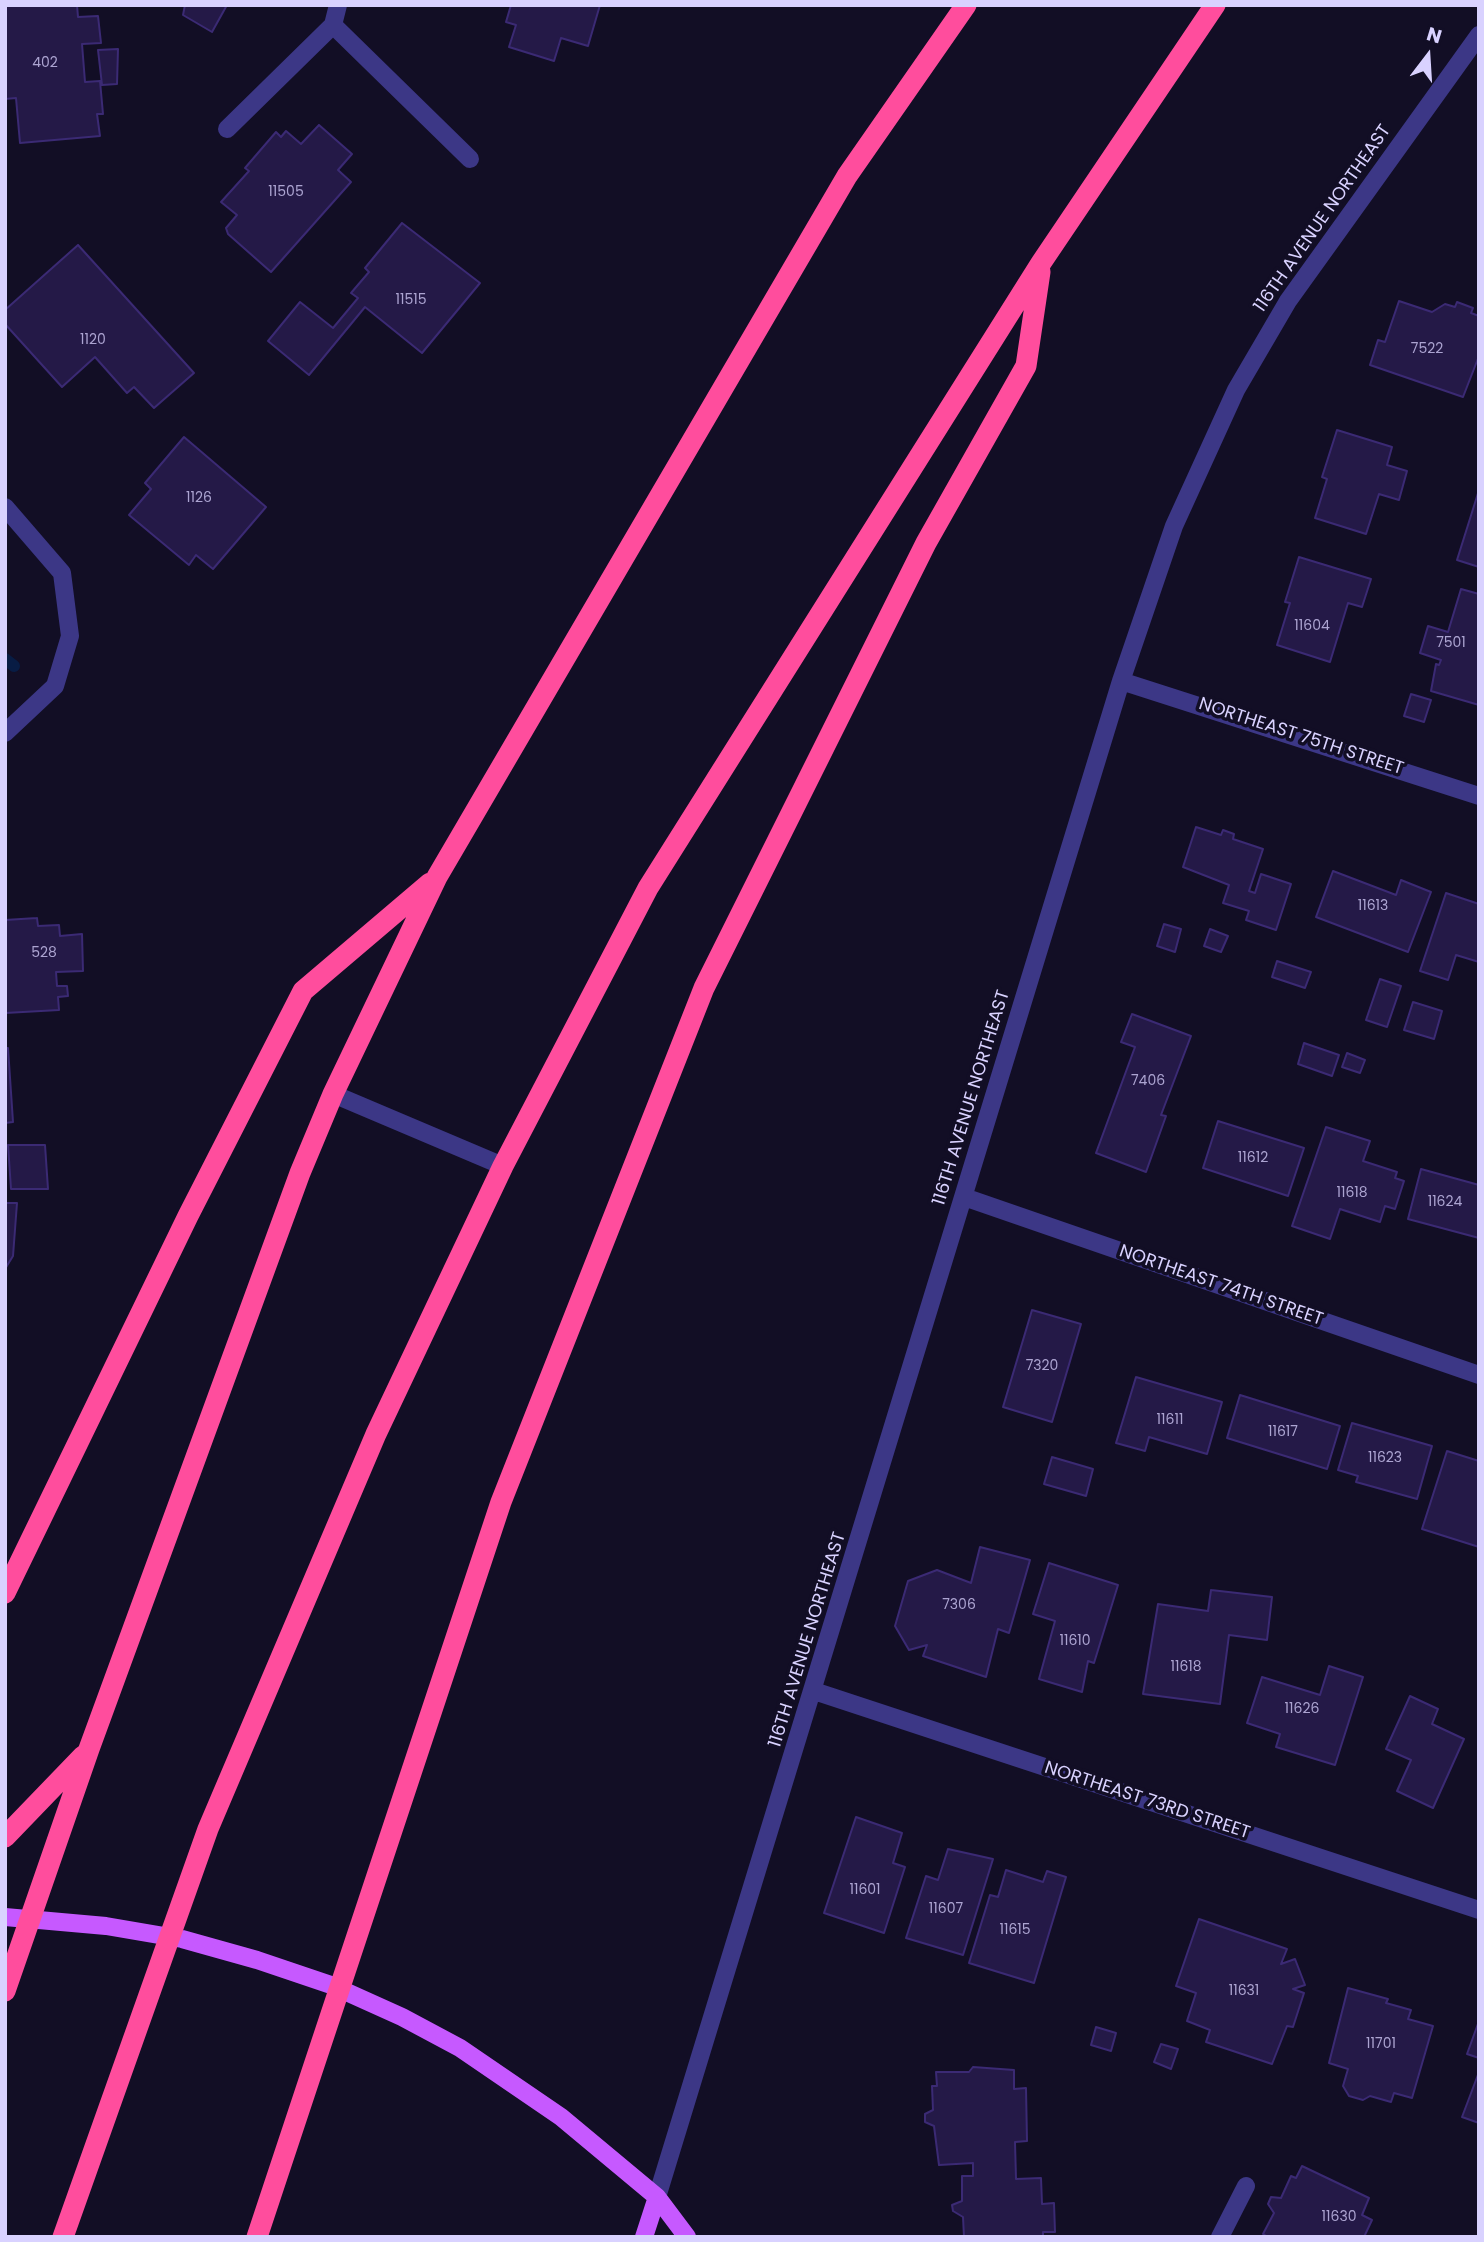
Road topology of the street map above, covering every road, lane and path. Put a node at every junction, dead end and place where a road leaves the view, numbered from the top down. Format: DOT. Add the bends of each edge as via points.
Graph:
graph roads {
  1 [pos="338,5"];
  2 [pos="966,5"];
  3 [pos="1215,5"];
  4 [pos="333,25"];
  5 [pos="1479,35"];
  6 [pos="227,129"];
  7 [pos="470,159"];
  8 [pos="1041,262"];
  9 [pos="5,507"];
  10 [pos="1121,681"];
  11 [pos="5,733"];
  12 [pos="1479,796"];
  13 [pos="437,877"];
  14 [pos="333,1094"];
  15 [pos="503,1166"];
  16 [pos="964,1197"];
  17 [pos="1479,1375"];
  18 [pos="5,1593"];
  19 [pos="814,1691"];
  20 [pos="89,1749"];
  21 [pos="5,1837"];
  22 [pos="1479,1910"];
  23 [pos="5,1917"];
  24 [pos="5,1991"];
  25 [pos="1246,2186"];
  26 [pos="657,2197"];
  27 [pos="63,2237"];
  28 [pos="257,2237"];
  29 [pos="644,2237"];
  30 [pos="687,2237"];
  31 [pos="1220,2237"];
  1 -- 4 [label="street"];
  2 -- 13 [label="highway" via="847,176"];
  3 -- 8 [label="highway"];
  4 -- 6 [label="street"];
  4 -- 7 [label="street"];
  5 -- 10 [label="street, 116TH AVENUE NORTHEAST" via="1288,301 1236,390 1174,526"];
  8 -- 15 [label="highway" via="648,888"];
  8 -- 28 [label="highway" via="1026,366 926,543 704,988 501,1502"];
  9 -- 11 [label="street" via="62,573 70,636 55,686"];
  10 -- 12 [label="street, NORTHEAST 75TH STREET"];
  10 -- 16 [label="street, 116TH AVENUE NORTHEAST"];
  13 -- 14 [label="highway"];
  13 -- 18 [label="highway" via="303,991"];
  14 -- 15 [label="street"];
  14 -- 20 [label="highway"];
  15 -- 27 [label="highway" via="376,1434 208,1829"];
  16 -- 17 [label="street, NORTHEAST 74TH STREET"];
  16 -- 19 [label="street, 116TH AVENUE NORTHEAST"];
  19 -- 22 [label="street, NORTHEAST 73RD STREET"];
  19 -- 26 [label="street, 116TH AVENUE NORTHEAST"];
  20 -- 21 [label="highway"];
  20 -- 24 [label="highway"];
  23 -- 26 [label="main road" via="106,1926 182,1939 331,1985 460,2048 561,2117"];
  25 -- 31 [label="street"];
  26 -- 29 [label="main road, 116TH AVENUE NORTHEAST"];
  26 -- 30 [label="main road"];
}
